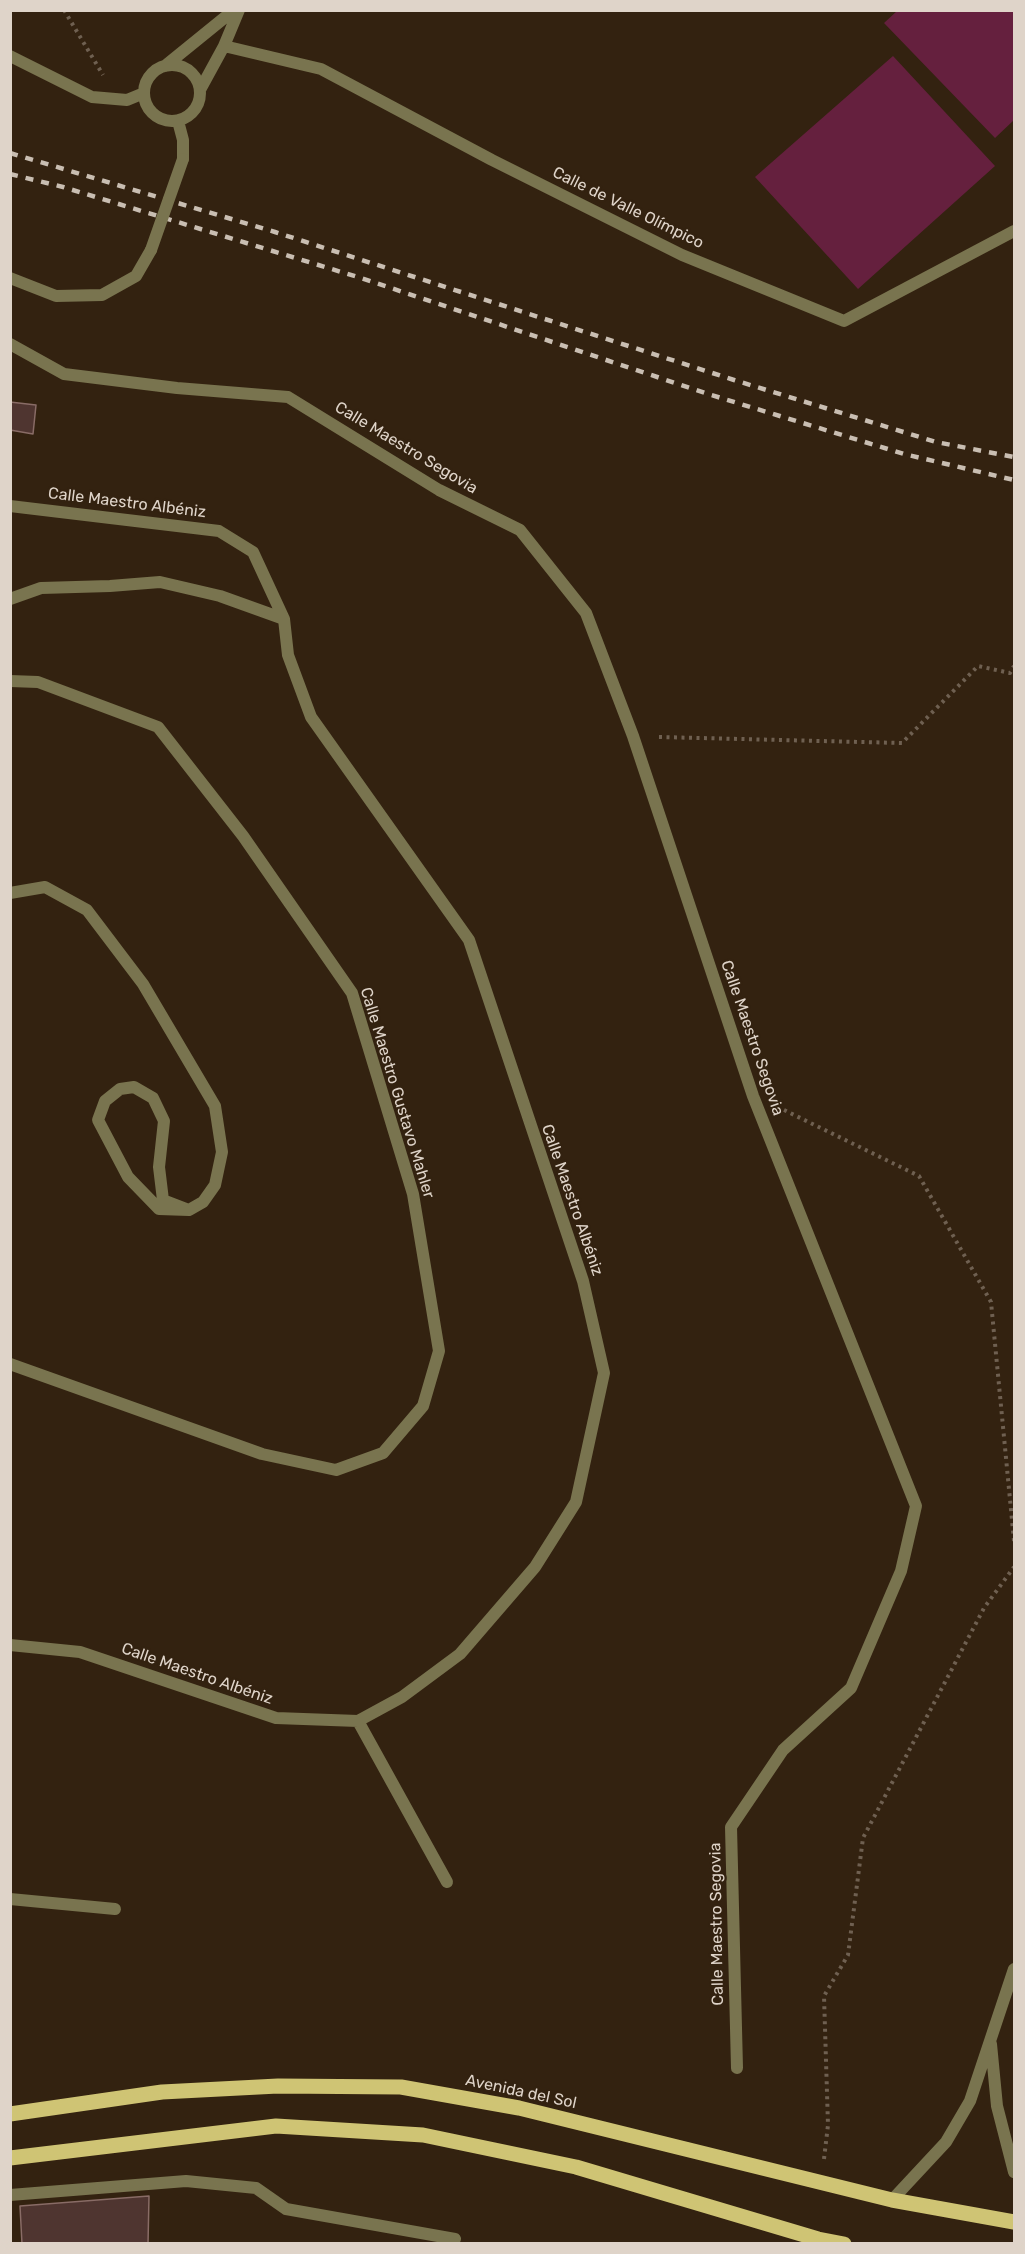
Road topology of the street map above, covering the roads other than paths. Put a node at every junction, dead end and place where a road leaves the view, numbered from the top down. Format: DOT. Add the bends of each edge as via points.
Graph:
graph roads {
  1 [pos="236,10"];
  2 [pos="224,46"];
  3 [pos="10,56"];
  4 [pos="164,66"];
  5 [pos="200,90"];
  6 [pos="144,93"];
  7 [pos="178,121"];
  8 [pos="1014,231"];
  9 [pos="10,278"];
  10 [pos="10,344"];
  11 [pos="10,506"];
  12 [pos="10,599"];
  13 [pos="284,619"];
  14 [pos="10,681"];
  15 [pos="10,893"];
  16 [pos="189,1210"];
  17 [pos="10,1364"];
  18 [pos="10,1645"];
  19 [pos="358,1721"];
  20 [pos="447,1882"];
  21 [pos="10,1899"];
  22 [pos="115,1909"];
  23 [pos="1014,1970"];
  24 [pos="991,2037"];
  25 [pos="737,2068"];
  26 [pos="10,2114"];
  27 [pos="10,2158"];
  28 [pos="1014,2172"];
  29 [pos="10,2195"];
  30 [pos="892,2200"];
  31 [pos="1014,2222"];
  32 [pos="455,2239"];
  33 [pos="844,2244"];
  1 -- 2 [label="street"];
  1 -- 4 [label="street"];
  2 -- 5 [label="street"];
  2 -- 8 [label="street, Calle de Valle Olímpico" via="321,69 682,255 844,321"];
  3 -- 6 [label="street" via="92,97 128,100"];
  4 -- 5 [label="street" via="184,67 198,81"];
  4 -- 6 [label="street" via="150,76"];
  5 -- 7 [label="street" via="197,106"];
  6 -- 7 [label="street" via="154,115"];
  7 -- 9 [label="street, bridge" via="183,159 151,250 136,276 102,295 56,296"];
  10 -- 25 [label="street, Calle Maestro Segovia" via="64,374 288,397 439,490 520,530 586,613 633,736 753,1096 916,1506 901,1571 851,1688 783,1750 731,1827"];
  11 -- 13 [label="street, Calle Maestro Albéniz" via="219,531 253,552"];
  12 -- 13 [label="street" via="41,588 160,582 220,596"];
  13 -- 19 [label="street, Calle Maestro Albéniz" via="288,655 311,717 469,940 583,1281 604,1373 576,1502 535,1567 460,1654 402,1697"];
  14 -- 17 [label="street, Calle Maestro Gustavo Mahler" via="38,682 158,727 243,836 352,993 413,1194 440,1352 423,1406 383,1453 336,1470 262,1454"];
  15 -- 16 [label="street" via="45,887 87,910 143,984 215,1106 222,1152 215,1185 203,1202"];
  16 -- 16 [label="street" via="163,1200 159,1167 164,1121 153,1098 135,1087 120,1089 105,1101 98,1120 128,1177 159,1209"];
  18 -- 19 [label="street, Calle Maestro Albéniz" via="80,1652 276,1718"];
  19 -- 20 [label="street"];
  21 -- 22 [label="street"];
  23 -- 24 [label="street"];
  24 -- 28 [label="street" via="997,2106"];
  24 -- 30 [label="street" via="970,2101 946,2142"];
  26 -- 30 [label="main road, Avenida del Sol" via="162,2092 278,2086 401,2087 519,2108"];
  27 -- 33 [label="main road" via="276,2126 423,2135 576,2167"];
  29 -- 32 [label="street" via="186,2181 256,2188 286,2210"];
  30 -- 31 [label="main road, Avenida del Sol"];
}
